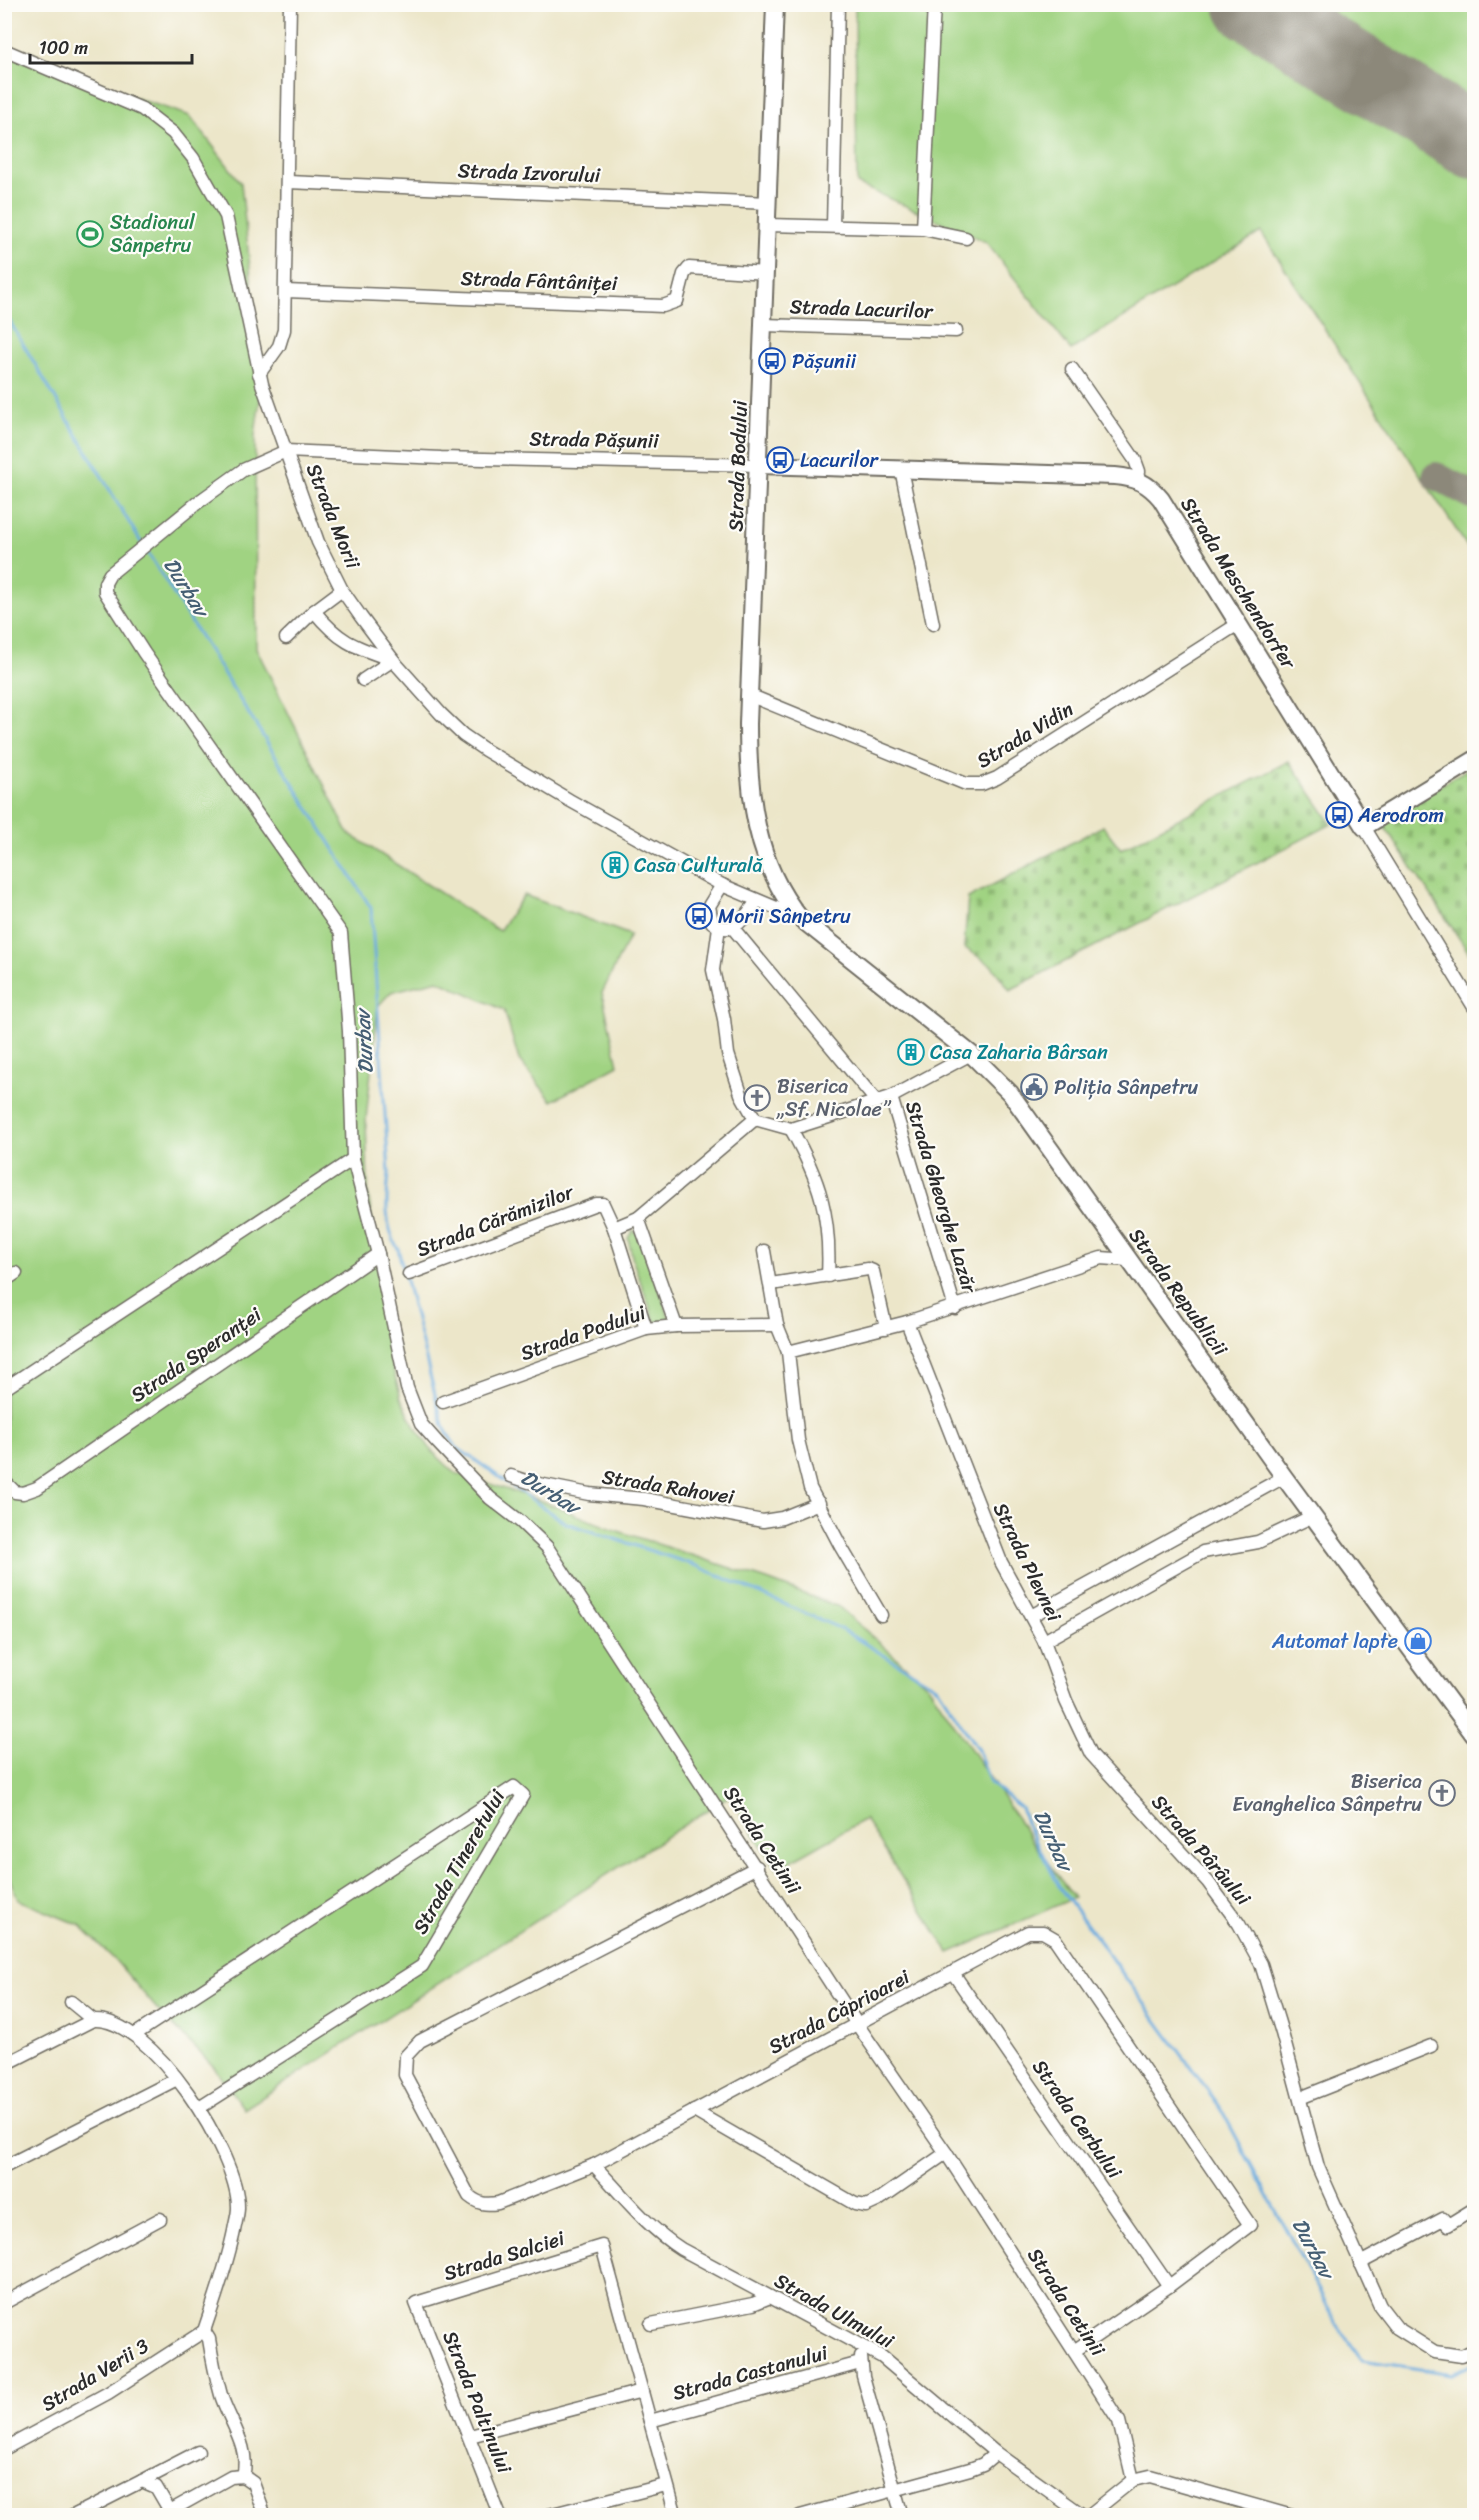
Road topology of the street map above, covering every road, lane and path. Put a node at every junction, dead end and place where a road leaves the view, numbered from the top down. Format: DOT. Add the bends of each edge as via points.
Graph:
graph roads {
  1 [pos="290,4"];
  2 [pos="775,4"];
  3 [pos="838,4"];
  4 [pos="934,4"];
  5 [pos="4,50"];
  6 [pos="288,183"];
  7 [pos="769,203"];
  8 [pos="768,225"];
  9 [pos="833,226"];
  10 [pos="923,229"];
  11 [pos="966,238"];
  12 [pos="766,273"];
  13 [pos="286,291"];
  14 [pos="764,325"];
  15 [pos="956,331"];
  16 [pos="1072,369"];
  17 [pos="259,374"];
  18 [pos="286,451"];
  19 [pos="759,465"];
  20 [pos="901,469"];
  21 [pos="1138,480"];
  22 [pos="342,590"];
  23 [pos="314,611"];
  24 [pos="933,624"];
  25 [pos="1238,624"];
  26 [pos="286,638"];
  27 [pos="393,660"];
  28 [pos="363,680"];
  29 [pos="749,695"];
  30 [pos="1474,760"];
  31 [pos="1364,827"];
  32 [pos="722,885"];
  33 [pos="784,899"];
  34 [pos="762,903"];
  35 [pos="800,918"];
  36 [pos="719,927"];
  37 [pos="732,927"];
  38 [pos="1474,1007"];
  39 [pos="971,1054"];
  40 [pos="891,1097"];
  41 [pos="878,1102"];
  42 [pos="755,1119"];
  43 [pos="790,1129"];
  44 [pos="353,1159"];
  45 [pos="638,1218"];
  46 [pos="614,1228"];
  47 [pos="1112,1237"];
  48 [pos="764,1251"];
  49 [pos="378,1254"];
  50 [pos="1101,1258"];
  51 [pos="1128,1260"];
  52 [pos="16,1274"];
  53 [pos="409,1274"];
  54 [pos="828,1276"];
  55 [pos="4,1281"];
  56 [pos="771,1284"];
  57 [pos="955,1308"];
  58 [pos="907,1322"];
  59 [pos="777,1325"];
  60 [pos="676,1326"];
  61 [pos="886,1328"];
  62 [pos="646,1329"];
  63 [pos="788,1352"];
  64 [pos="4,1389"];
  65 [pos="443,1402"];
  66 [pos="511,1476"];
  67 [pos="1284,1477"];
  68 [pos="4,1481"];
  69 [pos="819,1503"];
  70 [pos="1313,1516"];
  71 [pos="881,1615"];
  72 [pos="1031,1616"];
  73 [pos="1044,1641"];
  74 [pos="1474,1735"];
  75 [pos="757,1867"];
  76 [pos="953,1973"];
  77 [pos="71,2002"];
  78 [pos="93,2020"];
  79 [pos="857,2024"];
  80 [pos="134,2036"];
  81 [pos="1431,2046"];
  82 [pos="4,2066"];
  83 [pos="177,2079"];
  84 [pos="1300,2098"];
  85 [pos="199,2108"];
  86 [pos="694,2111"];
  87 [pos="946,2153"];
  88 [pos="594,2165"];
  89 [pos="4,2167"];
  90 [pos="1474,2209"];
  91 [pos="160,2220"];
  92 [pos="602,2246"];
  93 [pos="1360,2263"];
  94 [pos="1168,2286"];
  95 [pos="770,2297"];
  96 [pos="4,2303"];
  97 [pos="416,2303"];
  98 [pos="651,2324"];
  99 [pos="204,2331"];
  100 [pos="864,2348"];
  101 [pos="1474,2350"];
  102 [pos="1074,2351"];
  103 [pos="860,2363"];
  104 [pos="642,2391"];
  105 [pos="650,2421"];
  106 [pos="470,2436"];
  107 [pos="4,2449"];
  108 [pos="198,2452"];
  109 [pos="996,2453"];
  110 [pos="243,2476"];
  111 [pos="1133,2480"];
  112 [pos="142,2481"];
  113 [pos="666,2485"];
  114 [pos="894,2490"];
  115 [pos="166,2513"];
  116 [pos="73,2516"];
  117 [pos="265,2516"];
  118 [pos="500,2516"];
  119 [pos="545,2516"];
  120 [pos="676,2516"];
  121 [pos="800,2516"];
  122 [pos="902,2516"];
  123 [pos="1086,2516"];
  124 [pos="1292,2516"];
  1 -- 6 [label="street"];
  2 -- 7 [label="main road, Strada Bodului"];
  3 -- 9 [label="street"];
  4 -- 10 [label="street"];
  5 -- 17 [label="street, Strada Morii" via="142,109 173,133 193,158 226,216"];
  6 -- 7 [label="street, Strada Izvorului"];
  6 -- 13 [label="street"];
  7 -- 8 [label="main road, Strada Bodului"];
  8 -- 9 [label="street"];
  8 -- 12 [label="main road, Strada Bodului"];
  9 -- 10 [label="street"];
  10 -- 11 [label="street"];
  12 -- 13 [label="street, Strada Fântâniței" via="689,268 677,301 663,306"];
  12 -- 14 [label="main road, Strada Bodului"];
  13 -- 17 [label="street" via="279,346"];
  14 -- 15 [label="street, Strada Lacurilor"];
  14 -- 19 [label="main road, Strada Bodului"];
  16 -- 21 [label="street" via="1135,460"];
  17 -- 18 [label="street, Strada Morii"];
  18 -- 19 [label="street, Strada Pășunii"];
  18 -- 22 [label="street, Strada Morii" via="318,542"];
  18 -- 44 [label="street, Strada Cetinii" via="243,470 197,502 110,574 105,592 341,933"];
  19 -- 20 [label="main road, Strada Pășunii"];
  19 -- 29 [label="main road, Strada Bodului"];
  20 -- 21 [label="main road, Strada Pășunii"];
  20 -- 24 [label="street"];
  21 -- 25 [label="main road, Strada Meschendorfer" via="1161,500"];
  22 -- 23 [label="street"];
  22 -- 27 [label="street, Strada Morii"];
  23 -- 26 [label="street"];
  23 -- 27 [label="street" via="344,642"];
  25 -- 29 [label="street, Strada Vidin" via="982,784 966,784"];
  25 -- 31 [label="main road, Strada Meschendorfer"];
  27 -- 28 [label="street"];
  27 -- 32 [label="street, Strada Morii" via="441,714 471,740"];
  29 -- 33 [label="main road, Strada Bodului" via="748,780 767,860"];
  30 -- 31 [label="main road"];
  31 -- 38 [label="street, Strada Meschendorfer"];
  32 -- 34 [label="street, Strada Morii"];
  32 -- 36 [label="street" via="709,906 712,921"];
  33 -- 34 [label="street"];
  33 -- 35 [label="main road, Strada Bodului"];
  34 -- 35 [label="street, Strada Morii"];
  34 -- 37 [label="street"];
  35 -- 39 [label="main road, Strada Republicii"];
  36 -- 37 [label="street"];
  36 -- 42 [label="street" via="713,970 728,1054 741,1094"];
  37 -- 41 [label="street, Strada Gheorghe Lazăr"];
  39 -- 40 [label="street"];
  39 -- 47 [label="main road, Strada Republicii" via="1026,1113"];
  40 -- 41 [label="street"];
  40 -- 57 [label="street, Strada Gheorghe Lazăr"];
  41 -- 43 [label="street"];
  42 -- 43 [label="street"];
  42 -- 45 [label="street"];
  43 -- 54 [label="street" via="812,1170 824,1208 829,1232"];
  44 -- 49 [label="street, Strada Cetinii"];
  44 -- 64 [label="street"];
  45 -- 46 [label="street"];
  45 -- 60 [label="street"];
  46 -- 53 [label="street, Strada Cărămizilor" via="606,1206 596,1204"];
  46 -- 62 [label="street"];
  47 -- 50 [label="street"];
  47 -- 51 [label="main road, Strada Republicii"];
  48 -- 56 [label="street"];
  49 -- 68 [label="street, Strada Speranței" via="37,1488 15,1492"];
  49 -- 75 [label="street, Strada Cetinii" via="407,1388 421,1424 490,1498 547,1547"];
  50 -- 51 [label="street"];
  50 -- 57 [label="street"];
  51 -- 67 [label="main road, Strada Republicii"];
  52 -- 55 [label="street"];
  54 -- 56 [label="street"];
  54 -- 61 [label="street" via="873,1271"];
  56 -- 59 [label="street"];
  57 -- 58 [label="street"];
  58 -- 61 [label="street"];
  58 -- 72 [label="street, Strada Plevnei" via="1001,1562"];
  59 -- 60 [label="street, Strada Podului"];
  59 -- 63 [label="street"];
  60 -- 62 [label="street, Strada Podului"];
  61 -- 63 [label="street"];
  62 -- 65 [label="street, Strada Podului"];
  63 -- 69 [label="street" via="798,1440 810,1488"];
  66 -- 69 [label="street, Strada Rahovei" via="589,1494 644,1498 763,1521"];
  67 -- 70 [label="main road, Strada Republicii"];
  67 -- 72 [label="street"];
  69 -- 71 [label="street"];
  70 -- 73 [label="street, Strada Plevnei" via="1258,1542 1203,1552"];
  70 -- 74 [label="main road, Strada Republicii"];
  72 -- 73 [label="street, Strada Plevnei"];
  73 -- 84 [label="street, Strada Pârâului" via="1091,1754 1208,1882 1247,1938 1267,1982"];
  75 -- 79 [label="street, Strada Cetinii"];
  75 -- 88 [label="street, Strada Căprioarei" via="420,2040 406,2056 405,2075 469,2196 477,2203 498,2203"];
  76 -- 79 [label="street, Strada Căprioarei"];
  76 -- 94 [label="street, Strada Cerbului"];
  76 -- 94 [label="street, Strada Căprioarei" via="1028,1932 1043,1932 1055,1939 1250,2225"];
  77 -- 78 [label="street"];
  78 -- 80 [label="street" via="105,2020"];
  78 -- 82 [label="street"];
  79 -- 86 [label="street, Strada Căprioarei"];
  79 -- 87 [label="street, Strada Cetinii"];
  80 -- 83 [label="street"];
  80 -- 85 [label="street, Strada Tineretului" via="514,1787 523,1796 422,1966"];
  81 -- 84 [label="street"];
  83 -- 85 [label="street"];
  83 -- 89 [label="street"];
  84 -- 93 [label="street, Strada Pârâului" via="1318,2168"];
  85 -- 99 [label="street" via="233,2178 238,2209 230,2249"];
  86 -- 87 [label="street" via="855,2204 866,2206"];
  86 -- 88 [label="street, Strada Căprioarei"];
  87 -- 102 [label="street, Strada Cetinii"];
  88 -- 95 [label="street, Strada Ulmului" via="663,2237"];
  90 -- 93 [label="street" via="1448,2225 1443,2219"];
  91 -- 96 [label="street"];
  92 -- 97 [label="street, Strada Salciei"];
  92 -- 104 [label="street, Strada Castanului"];
  93 -- 101 [label="street, Strada Pârâului" via="1380,2306 1396,2328 1435,2352 1462,2356"];
  94 -- 102 [label="street"];
  95 -- 98 [label="street" via="753,2304"];
  95 -- 100 [label="street, Strada Ulmului"];
  97 -- 106 [label="street, Strada Paltinului"];
  99 -- 107 [label="street, Strada Verii 3" via="108,2393"];
  99 -- 110 [label="street" via="222,2398 243,2451"];
  100 -- 103 [label="street"];
  100 -- 109 [label="street, Strada Ulmului" via="882,2357"];
  102 -- 111 [label="street, Strada Cetinii" via="1119,2421"];
  103 -- 105 [label="street, Strada Castanului"];
  103 -- 114 [label="street"];
  104 -- 105 [label="street, Strada Castanului"];
  104 -- 106 [label="street"];
  105 -- 113 [label="street, Strada Castanului"];
  106 -- 118 [label="street, Strada Paltinului"];
  108 -- 112 [label="street"];
  109 -- 114 [label="street" via="983,2464"];
  109 -- 123 [label="street, Strada Ulmului"];
  110 -- 115 [label="street" via="231,2477"];
  110 -- 117 [label="street" via="253,2483"];
  111 -- 123 [label="street"];
  111 -- 124 [label="street" via="1150,2476"];
  112 -- 115 [label="street" via="156,2487"];
  112 -- 116 [label="street"];
  113 -- 119 [label="street"];
  113 -- 120 [label="street, Strada Castanului"];
  114 -- 121 [label="street"];
  114 -- 122 [label="street"];
}
